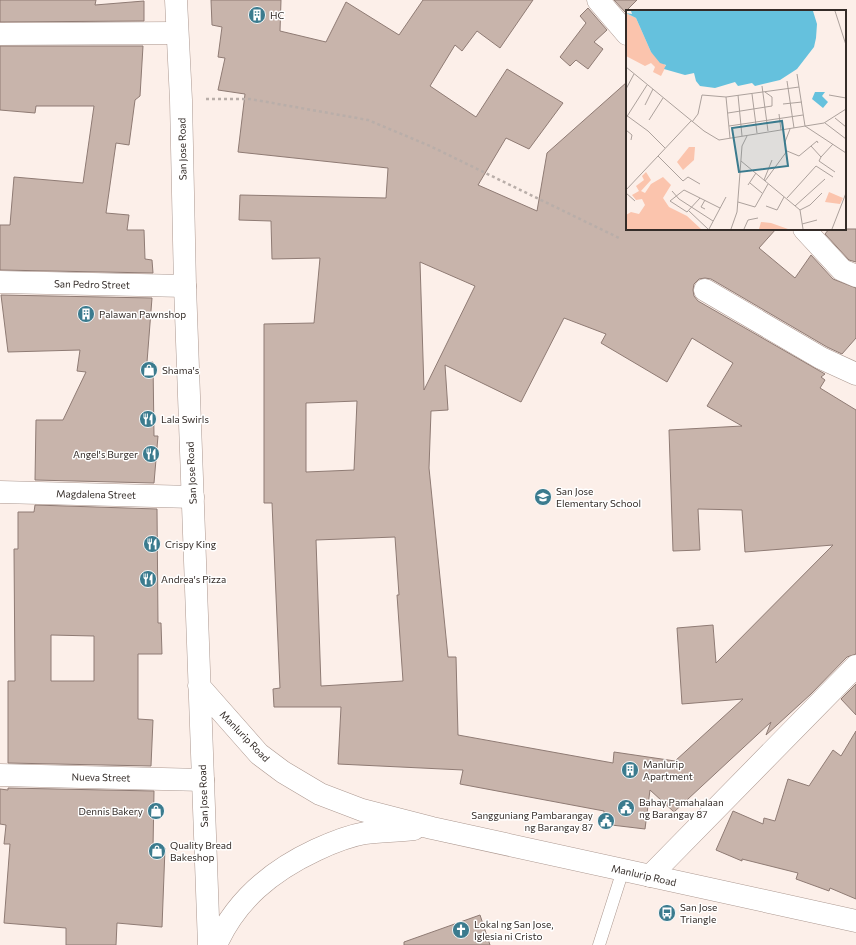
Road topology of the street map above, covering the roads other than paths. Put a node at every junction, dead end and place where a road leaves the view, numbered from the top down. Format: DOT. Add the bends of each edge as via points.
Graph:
graph roads {
  1 [pos="176,0"];
  2 [pos="598,0"];
  3 [pos="177,33"];
  4 [pos="626,33"];
  5 [pos="0,34"];
  6 [pos="805,230"];
  7 [pos="856,276"];
  8 [pos="0,282"];
  9 [pos="185,286"];
  10 [pos="705,290"];
  11 [pos="856,374"];
  12 [pos="0,492"];
  13 [pos="193,497"];
  14 [pos="856,666"];
  15 [pos="199,686"];
  16 [pos="0,775"];
  17 [pos="203,780"];
  18 [pos="432,828"];
  19 [pos="623,870"];
  20 [pos="650,876"];
  21 [pos="856,921"];
  22 [pos="209,945"];
  23 [pos="216,945"];
  24 [pos="600,945"];
  1 -- 3 [label="main road, San Jose Road"];
  2 -- 4 [label="main road"];
  3 -- 5 [label="main road"];
  3 -- 9 [label="main road, San Jose Road"];
  6 -- 7 [label="main road" via="842,270"];
  8 -- 9 [label="main road, San Pedro Street"];
  9 -- 13 [label="main road, San Jose Road"];
  10 -- 11 [label="main road" via="821,358"];
  12 -- 13 [label="main road, Magdalena Street"];
  13 -- 15 [label="main road, San Jose Road"];
  14 -- 20 [label="main road"];
  15 -- 17 [label="main road, San Jose Road"];
  15 -- 18 [label="main road, Manlurip Road" via="260,754 283,772 320,794 362,810"];
  16 -- 17 [label="main road, Nueva Street"];
  17 -- 22 [label="main road, San Jose Road"];
  18 -- 19 [label="main road, Manlurip Road"];
  18 -- 23 [label="main road, Manlurip Road" via="364,833 332,843 289,862 244,901 223,928"];
  19 -- 20 [label="main road, Manlurip Road"];
  19 -- 24 [label="lane"];
  20 -- 21 [label="main road, Manlurip Road"];
}
